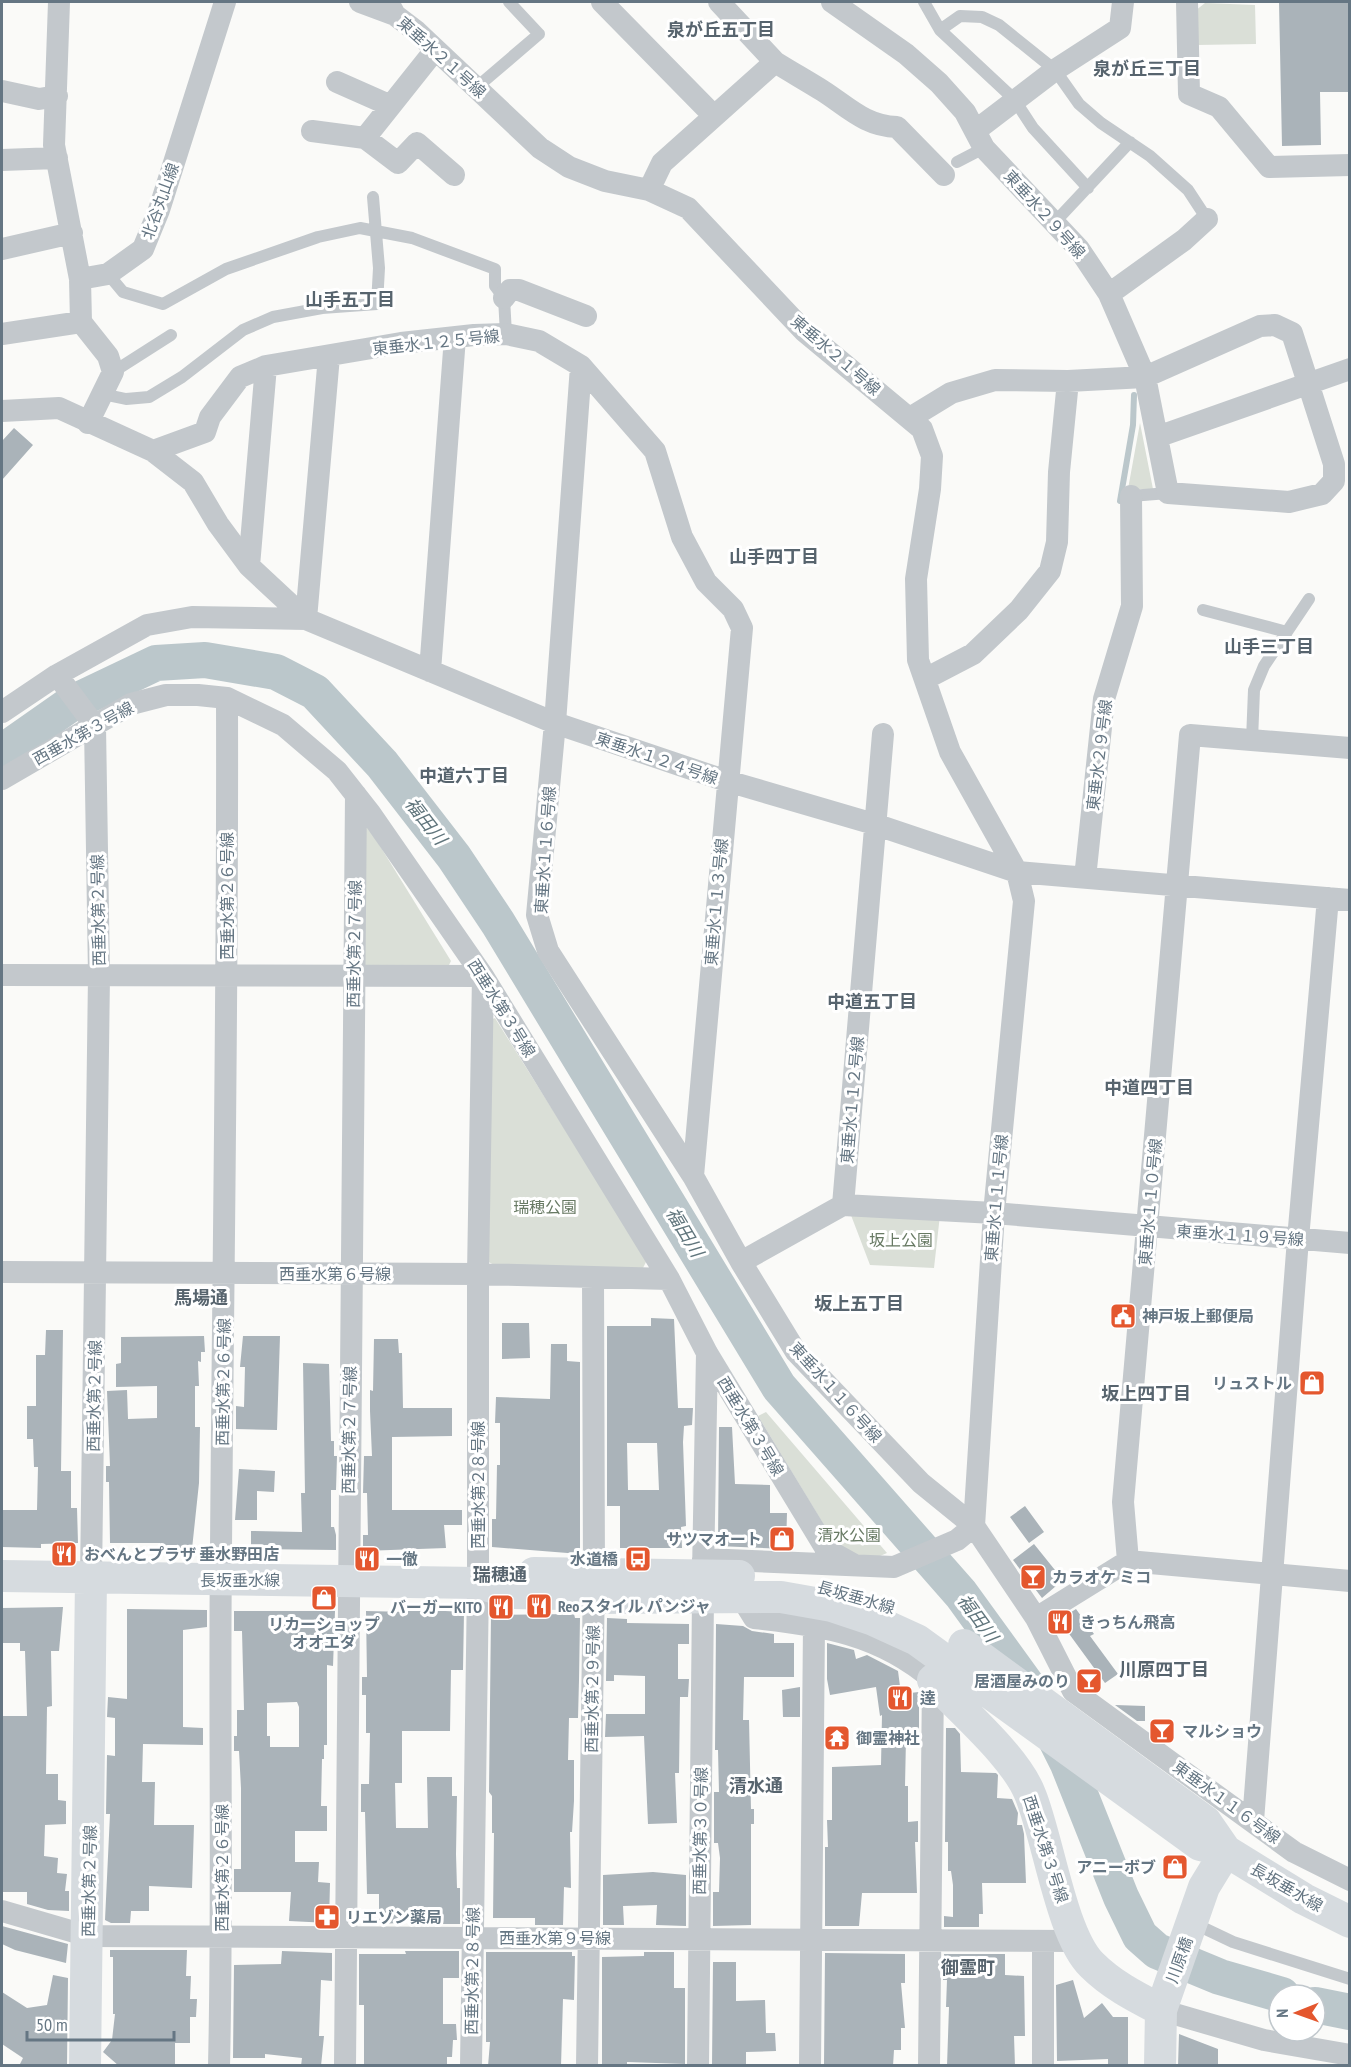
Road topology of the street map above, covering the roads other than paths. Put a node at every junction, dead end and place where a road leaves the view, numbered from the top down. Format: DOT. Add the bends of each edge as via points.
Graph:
graph roads {
  1 [pos="59,2"];
  2 [pos="225,2"];
  3 [pos="360,2"];
  4 [pos="509,2"];
  5 [pos="602,2"];
  6 [pos="719,2"];
  7 [pos="832,2"];
  8 [pos="924,2"];
  9 [pos="1124,2"];
  10 [pos="1187,2"];
  11 [pos="391,8"];
  12 [pos="940,30"];
  13 [pos="435,50"];
  14 [pos="775,62"];
  15 [pos="1055,70"];
  16 [pos="337,82"];
  17 [pos="477,87"];
  18 [pos="2,91"];
  19 [pos="57,96"];
  20 [pos="1014,99"];
  21 [pos="389,105"];
  22 [pos="713,115"];
  23 [pos="312,132"];
  24 [pos="365,138"];
  25 [pos="980,139"];
  26 [pos="1130,142"];
  27 [pos="57,158"];
  28 [pos="2,160"];
  29 [pos="1350,165"];
  30 [pos="950,169"];
  31 [pos="454,175"];
  32 [pos="1088,188"];
  33 [pos="649,190"];
  34 [pos="373,197"];
  35 [pos="1207,219"];
  36 [pos="1055,222"];
  37 [pos="375,231"];
  38 [pos="72,233"];
  39 [pos="2,249"];
  40 [pos="108,274"];
  41 [pos="80,279"];
  42 [pos="1109,294"];
  43 [pos="504,298"];
  44 [pos="586,316"];
  45 [pos="81,322"];
  46 [pos="2,334"];
  47 [pos="171,334"];
  48 [pos="506,334"];
  49 [pos="455,337"];
  50 [pos="328,356"];
  51 [pos="266,366"];
  52 [pos="581,366"];
  53 [pos="1350,369"];
  54 [pos="113,372"];
  55 [pos="1145,377"];
  56 [pos="1068,381"];
  57 [pos="1308,383"];
  58 [pos="102,394"];
  59 [pos="2,411"];
  60 [pos="910,418"];
  61 [pos="88,423"];
  62 [pos="1157,437"];
  63 [pos="153,451"];
  64 [pos="1168,493"];
  65 [pos="1131,496"];
  66 [pos="249,566"];
  67 [pos="1309,599"];
  68 [pos="1203,610"];
  69 [pos="306,619"];
  70 [pos="742,628"];
  71 [pos="1287,632"];
  72 [pos="430,671"];
  73 [pos="57,675"];
  74 [pos="925,679"];
  75 [pos="226,698"];
  76 [pos="2,712"];
  77 [pos="555,723"];
  78 [pos="94,726"];
  79 [pos="883,734"];
  80 [pos="1252,740"];
  81 [pos="1350,748"];
  82 [pos="2,779"];
  83 [pos="727,781"];
  84 [pos="357,795"];
  85 [pos="874,824"];
  86 [pos="1017,872"];
  87 [pos="1086,878"];
  88 [pos="1179,887"];
  89 [pos="1339,899"];
  90 [pos="2,975"];
  91 [pos="99,975"];
  92 [pos="228,976"];
  93 [pos="353,976"];
  94 [pos="483,976"];
  95 [pos="693,1176"];
  96 [pos="843,1205"];
  97 [pos="994,1213"];
  98 [pos="1148,1228"];
  99 [pos="1298,1239"];
  100 [pos="1350,1244"];
  101 [pos="741,1262"];
  102 [pos="2,1272"];
  103 [pos="96,1274"];
  104 [pos="224,1274"];
  105 [pos="351,1274"];
  106 [pos="478,1274"];
  107 [pos="593,1277"];
  108 [pos="669,1279"];
  109 [pos="707,1353"];
  110 [pos="966,1533"];
  111 [pos="1128,1561"];
  112 [pos="860,1568"];
  113 [pos="1273,1574"];
  114 [pos="2,1576"];
  115 [pos="703,1577"];
  116 [pos="92,1578"];
  117 [pos="221,1580"];
  118 [pos="348,1581"];
  119 [pos="1350,1581"];
  120 [pos="478,1583"];
  121 [pos="593,1586"];
  122 [pos="741,1597"];
  123 [pos="1036,1618"];
  124 [pos="814,1624"];
  125 [pos="917,1628"];
  126 [pos="933,1680"];
  127 [pos="1253,1821"];
  128 [pos="1226,1851"];
  129 [pos="1350,1880"];
  130 [pos="2,1911"];
  131 [pos="1192,1922"];
  132 [pos="1350,1922"];
  133 [pos="88,1936"];
  134 [pos="222,1937"];
  135 [pos="347,1937"];
  136 [pos="472,1938"];
  137 [pos="586,1938"];
  138 [pos="698,1939"];
  139 [pos="810,1940"];
  140 [pos="930,1940"];
  141 [pos="1043,1941"];
  142 [pos="1076,1941"];
  143 [pos="1350,1979"];
  144 [pos="1163,2004"];
  145 [pos="1348,2058"];
  146 [pos="220,2065"];
  147 [pos="86,2066"];
  148 [pos="345,2066"];
  149 [pos="471,2066"];
  150 [pos="587,2066"];
  151 [pos="698,2066"];
  152 [pos="810,2066"];
  153 [pos="929,2066"];
  154 [pos="1043,2066"];
  155 [pos="1161,2066"];
  1 -- 19 [label="street"];
  2 -- 40 [label="street, 北谷丸山線" via="159,210 142,249"];
  3 -- 11 [label="street"];
  4 -- 17 [label="lane" via="540,34"];
  5 -- 22 [label="street"];
  6 -- 14 [label="street"];
  7 -- 25 [label="street, 東垂水２９号線" via="906,54 939,83 966,112"];
  8 -- 12 [label="lane"];
  9 -- 15 [label="street" via="1120,28"];
  10 -- 29 [label="street" via="1189,94 1219,107 1269,167"];
  11 -- 13 [label="street, 東垂水２１号線"];
  12 -- 15 [label="lane" via="960,16 982,17 999,25"];
  12 -- 20 [label="lane"];
  13 -- 17 [label="street, 東垂水２１号線"];
  13 -- 21 [label="street"];
  14 -- 22 [label="street"];
  14 -- 30 [label="street" via="852,114 880,127 897,127"];
  15 -- 20 [label="street"];
  15 -- 26 [label="lane" via="1079,104"];
  16 -- 21 [label="street"];
  17 -- 33 [label="street, 東垂水２１号線" via="511,123 569,167 605,181"];
  18 -- 19 [label="street" via="39,99"];
  19 -- 27 [label="street"];
  20 -- 25 [label="street"];
  20 -- 32 [label="lane" via="1033,128"];
  21 -- 24 [label="street"];
  22 -- 33 [label="street" via="662,163"];
  23 -- 24 [label="street"];
  24 -- 31 [label="street" via="398,163 417,143"];
  25 -- 30 [label="lane"];
  25 -- 36 [label="street, 東垂水２９号線"];
  26 -- 32 [label="lane"];
  26 -- 35 [label="lane" via="1188,190"];
  27 -- 28 [label="street"];
  27 -- 38 [label="street"];
  32 -- 36 [label="lane"];
  33 -- 60 [label="street, 東垂水２１号線" via="688,208 804,331"];
  34 -- 37 [label="lane"];
  35 -- 42 [label="street"];
  36 -- 42 [label="street, 東垂水２９号線"];
  37 -- 40 [label="lane" via="360,228 275,251 226,269 163,304 123,292"];
  37 -- 43 [label="lane" via="412,238 495,269 495,286"];
  37 -- 58 [label="lane" via="377,304 273,317 243,330 149,397 126,399"];
  38 -- 39 [label="street"];
  38 -- 41 [label="street"];
  40 -- 41 [label="street, 北谷丸山線"];
  41 -- 45 [label="street"];
  42 -- 55 [label="street, 東垂水２９号線"];
  43 -- 44 [label="street" via="510,290 519,290"];
  43 -- 48 [label="lane"];
  45 -- 46 [label="street"];
  45 -- 54 [label="street" via="108,356"];
  47 -- 54 [label="lane"];
  48 -- 49 [label="street, 東垂水１２５号線"];
  48 -- 52 [label="street, 東垂水１２５号線" via="539,341"];
  49 -- 50 [label="street, 東垂水１２５号線"];
  49 -- 72 [label="street"];
  50 -- 51 [label="street, 東垂水１２５号線"];
  50 -- 69 [label="street"];
  51 -- 63 [label="street, 東垂水１２５号線" via="240,377 210,417 205,432"];
  51 -- 66 [label="street"];
  52 -- 70 [label="street, 東垂水１２５号線" via="655,451 682,537 706,582 733,609"];
  52 -- 77 [label="street, 東垂水１１６号線"];
  53 -- 57 [label="street"];
  54 -- 58 [label="street"];
  55 -- 56 [label="street"];
  55 -- 57 [label="street" via="1260,326 1275,325 1292,333"];
  55 -- 62 [label="street, 東垂水２９号線"];
  56 -- 60 [label="street" via="995,381 951,393"];
  56 -- 74 [label="street" via="1057,542 1050,571 1019,610 973,654"];
  57 -- 62 [label="street"];
  57 -- 64 [label="street" via="1334,464 1334,481 1322,494 1289,502"];
  58 -- 61 [label="street"];
  59 -- 61 [label="street" via="59,408"];
  60 -- 74 [label="street, 東垂水２１号線" via="922,429 932,456 916,579 918,660"];
  61 -- 63 [label="street"];
  62 -- 64 [label="street, 東垂水２９号線"];
  63 -- 66 [label="street" via="193,482"];
  64 -- 65 [label="lane, 東垂水２９号線"];
  65 -- 87 [label="street, 東垂水２９号線" via="1132,606 1104,699"];
  66 -- 69 [label="street"];
  67 -- 71 [label="lane"];
  68 -- 71 [label="lane"];
  69 -- 72 [label="street, 東垂水１２４号線"];
  69 -- 73 [label="street" via="192,617 147,625"];
  70 -- 83 [label="street, 東垂水１１３号線"];
  71 -- 80 [label="lane" via="1264,666 1254,690"];
  72 -- 77 [label="street, 東垂水１２４号線"];
  73 -- 76 [label="street"];
  73 -- 78 [label="street"];
  74 -- 86 [label="street, 東垂水２１号線" via="950,752"];
  75 -- 78 [label="street, 西垂水第３号線" via="166,695 131,704"];
  75 -- 84 [label="street, 西垂水第３号線" via="283,725 337,771"];
  75 -- 92 [label="street, 西垂水第２６号線"];
  77 -- 83 [label="street, 東垂水１２４号線"];
  77 -- 95 [label="street, 東垂水１１６号線" via="537,915 548,951"];
  78 -- 82 [label="street, 西垂水第３号線"];
  78 -- 91 [label="street, 西垂水第２号線"];
  79 -- 85 [label="street, 東垂水１１２号線"];
  80 -- 81 [label="street"];
  80 -- 88 [label="street, 東垂水１１０号線" via="1190,735"];
  83 -- 85 [label="street, 東垂水１２４号線"];
  83 -- 95 [label="street, 東垂水１１３号線"];
  84 -- 93 [label="street, 西垂水第２７号線"];
  84 -- 94 [label="street, 西垂水第３号線"];
  85 -- 86 [label="street, 東垂水１２４号線"];
  85 -- 96 [label="street, 東垂水１１２号線"];
  86 -- 87 [label="street, 東垂水１２４号線"];
  86 -- 97 [label="street, 東垂水１１１号線" via="1024,901"];
  87 -- 88 [label="street, 東垂水１２４号線"];
  88 -- 89 [label="street, 東垂水１２４号線"];
  88 -- 98 [label="street, 東垂水１１０号線"];
  89 -- 99 [label="street"];
  90 -- 91 [label="street"];
  91 -- 92 [label="street"];
  91 -- 103 [label="street, 西垂水第２号線"];
  92 -- 93 [label="street"];
  92 -- 104 [label="street, 西垂水第２６号線"];
  93 -- 94 [label="street"];
  93 -- 105 [label="street, 西垂水第２７号線"];
  94 -- 106 [label="street, 西垂水第２８号線"];
  94 -- 108 [label="street, 西垂水第３号線"];
  95 -- 101 [label="street, 東垂水１１６号線"];
  96 -- 97 [label="street, 東垂水１１９号線"];
  96 -- 101 [label="street"];
  97 -- 98 [label="street, 東垂水１１９号線"];
  97 -- 110 [label="street, 東垂水１１１号線"];
  98 -- 99 [label="street, 東垂水１１９号線"];
  98 -- 111 [label="street, 東垂水１１０号線" via="1123,1502"];
  99 -- 100 [label="street, 東垂水１１９号線"];
  99 -- 113 [label="street"];
  101 -- 110 [label="street, 東垂水１１６号線" via="796,1352"];
  102 -- 103 [label="street, 西垂水第６号線"];
  103 -- 104 [label="street, 西垂水第６号線"];
  103 -- 116 [label="street, 西垂水第２号線"];
  104 -- 105 [label="street, 西垂水第６号線"];
  104 -- 117 [label="street, 西垂水第２６号線"];
  105 -- 106 [label="street, 西垂水第６号線"];
  105 -- 118 [label="street, 西垂水第２７号線"];
  106 -- 107 [label="street, 西垂水第６号線"];
  106 -- 120 [label="street, 西垂水第２８号線"];
  107 -- 108 [label="street, 西垂水第６号線"];
  107 -- 121 [label="street, 西垂水第２９号線"];
  108 -- 109 [label="street, 西垂水第３号線"];
  109 -- 112 [label="street, 西垂水第３号線" via="826,1549"];
  109 -- 115 [label="street, 西垂水第３０号線"];
  110 -- 112 [label="street" via="894,1567"];
  110 -- 123 [label="street, 東垂水１１６号線"];
  111 -- 113 [label="street"];
  111 -- 123 [label="street"];
  112 -- 115 [label="street"];
  113 -- 119 [label="street"];
  113 -- 127 [label="street"];
  114 -- 116 [label="main road, 長坂垂水線"];
  115 -- 121 [label="main road, 長坂垂水線"];
  115 -- 122 [label="main road, 長坂垂水線"];
  115 -- 125 [label="main road, 長坂垂水線" via="783,1579 837,1588 877,1599"];
  115 -- 138 [label="street, 西垂水第３０号線"];
  116 -- 117 [label="main road, 長坂垂水線"];
  116 -- 133 [label="main road, 西垂水第２号線"];
  117 -- 118 [label="main road, 長坂垂水線"];
  117 -- 134 [label="street, 西垂水第２６号線"];
  118 -- 120 [label="main road, 長坂垂水線"];
  118 -- 135 [label="street, 西垂水第２７号線"];
  120 -- 121 [label="main road, 長坂垂水線" via="514,1572"];
  120 -- 136 [label="street, 西垂水第２８号線"];
  121 -- 137 [label="street, 西垂水第２９号線"];
  122 -- 124 [label="street" via="754,1618"];
  122 -- 125 [label="main road, 長坂垂水線" via="781,1597"];
  123 -- 127 [label="street, 東垂水１１６号線" via="1073,1690"];
  124 -- 126 [label="street" via="892,1651 910,1660"];
  124 -- 139 [label="street"];
  125 -- 128 [label="main road, 長坂垂水線" via="957,1640 1107,1763 1206,1822"];
  126 -- 140 [label="street"];
  126 -- 142 [label="main road, 西垂水第３号線" via="1015,1767 1030,1794"];
  127 -- 129 [label="street, 東垂水１１６号線" via="1294,1852"];
  128 -- 131 [label="main road" via="1204,1887"];
  128 -- 132 [label="main road, 長坂垂水線"];
  130 -- 133 [label="street, 西垂水第９号線"];
  131 -- 143 [label="lane" via="1233,1942"];
  131 -- 144 [label="main road, 川原橋"];
  133 -- 134 [label="street, 西垂水第９号線"];
  133 -- 147 [label="main road, 西垂水第２号線"];
  134 -- 135 [label="street, 西垂水第９号線"];
  134 -- 146 [label="street, 西垂水第２６号線"];
  135 -- 136 [label="street, 西垂水第９号線"];
  135 -- 148 [label="street, 西垂水第２７号線"];
  136 -- 137 [label="street, 西垂水第９号線"];
  136 -- 149 [label="street, 西垂水第２８号線"];
  137 -- 138 [label="street, 西垂水第９号線"];
  137 -- 150 [label="street, 西垂水第２９号線"];
  138 -- 139 [label="street, 西垂水第９号線"];
  138 -- 151 [label="street, 西垂水第３０号線"];
  139 -- 140 [label="street, 西垂水第９号線"];
  139 -- 152 [label="street"];
  140 -- 141 [label="street, 西垂水第９号線"];
  140 -- 153 [label="street"];
  141 -- 142 [label="street, 西垂水第９号線"];
  141 -- 154 [label="street"];
  142 -- 144 [label="main road, 西垂水第３号線" via="1090,1964 1114,1985"];
  144 -- 145 [label="street" via="1264,2040"];
  144 -- 155 [label="main road, 川原橋"];
}
